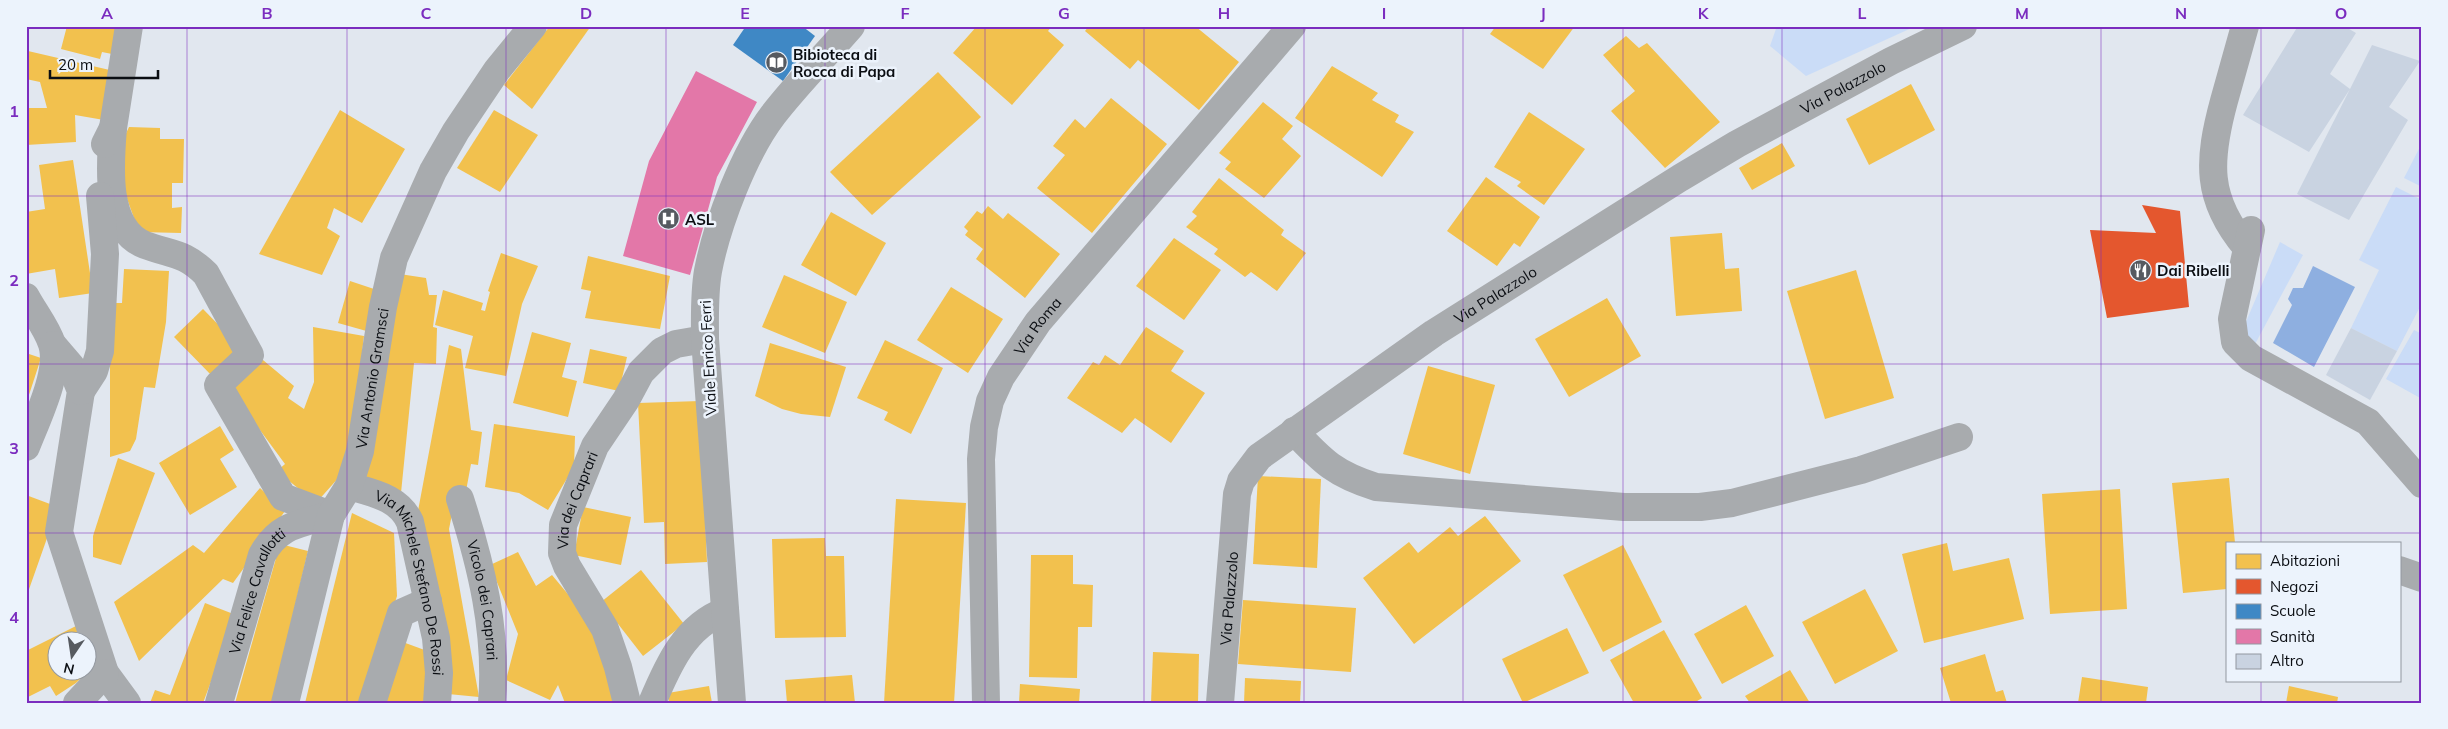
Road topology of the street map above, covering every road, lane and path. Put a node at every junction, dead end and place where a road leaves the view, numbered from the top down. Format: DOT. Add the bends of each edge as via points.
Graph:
graph roads {
  1 [pos="129,26"];
  2 [pos="533,26"];
  3 [pos="851,26"];
  4 [pos="1292,26"];
  5 [pos="1963,26"];
  6 [pos="2245,26"];
  7 [pos="114,128"];
  8 [pos="26,297"];
  9 [pos="705,339"];
  10 [pos="52,345"];
  11 [pos="81,391"];
  12 [pos="1294,431"];
  13 [pos="1959,437"];
  14 [pos="26,447"];
  15 [pos="2422,484"];
  16 [pos="349,486"];
  17 [pos="460,498"];
  18 [pos="331,515"];
  19 [pos="2400,570"];
  20 [pos="2422,578"];
  21 [pos="428,601"];
  22 [pos="725,611"];
  23 [pos="105,673"];
  24 [pos="77,703"];
  25 [pos="127,703"];
  26 [pos="219,703"];
  27 [pos="285,703"];
  28 [pos="372,703"];
  29 [pos="437,703"];
  30 [pos="492,703"];
  31 [pos="627,703"];
  32 [pos="652,703"];
  33 [pos="732,703"];
  34 [pos="986,703"];
  35 [pos="1220,703"];
  1 -- 7 [label="street"];
  2 -- 16 [label="street, Via Antonio Gramsci" via="497,70 433,171 394,258 383,306 360,451"];
  3 -- 9 [label="street, Viale Enrico Ferri" via="774,114 748,157 723,220 708,270"];
  4 -- 34 [label="street, Via Roma" via="1044,315 1005,369 994,391 986,414 980,458"];
  5 -- 12 [label="street, Via Palazzolo" via="1737,144 1680,178 1434,333"];
  6 -- 15 [label="street" via="2218,122 2212,164 2213,182 2225,217 2249,239 2232,319 2235,342 2250,358 2368,422"];
  7 -- 11 [label="street" via="99,163 106,254 100,351 94,371"];
  7 -- 18 [label="street" via="110,161 119,221 134,239 184,256 206,274 250,355 218,385 282,497"];
  8 -- 10 [label="street"];
  9 -- 22 [label="street, Viale Enrico Ferri"];
  9 -- 31 [label="street, Via dei Caprari" via="676,344 662,351 641,372 595,446 563,525 562,553 605,629"];
  10 -- 11 [label="street" via="71,366"];
  10 -- 14 [label="street" via="51,378"];
  11 -- 23 [label="street" via="59,532"];
  12 -- 13 [label="street" via="1338,473 1376,487 1660,509 1732,504 1861,470"];
  12 -- 35 [label="street, Via Palazzolo" via="1267,450 1240,481"];
  16 -- 18 [label="street, Via Antonio Gramsci"];
  16 -- 21 [label="street, Via Michele Stefano De Rossi" via="388,498 406,512 416,539"];
  17 -- 30 [label="street, Vicolo dei Caprari" via="484,587 494,664"];
  18 -- 26 [label="street, Via Felice Cavallotti" via="285,528 269,543 262,555"];
  18 -- 27 [label="street, Via Antonio Gramsci"];
  19 -- 20 [label="street"];
  21 -- 28 [label="street" via="401,613"];
  21 -- 29 [label="street, Via Michele Stefano De Rossi" via="438,656"];
  22 -- 32 [label="street" via="709,617 682,645"];
  22 -- 33 [label="street, Viale Enrico Ferri"];
  23 -- 24 [label="street"];
  23 -- 25 [label="street"];
}
